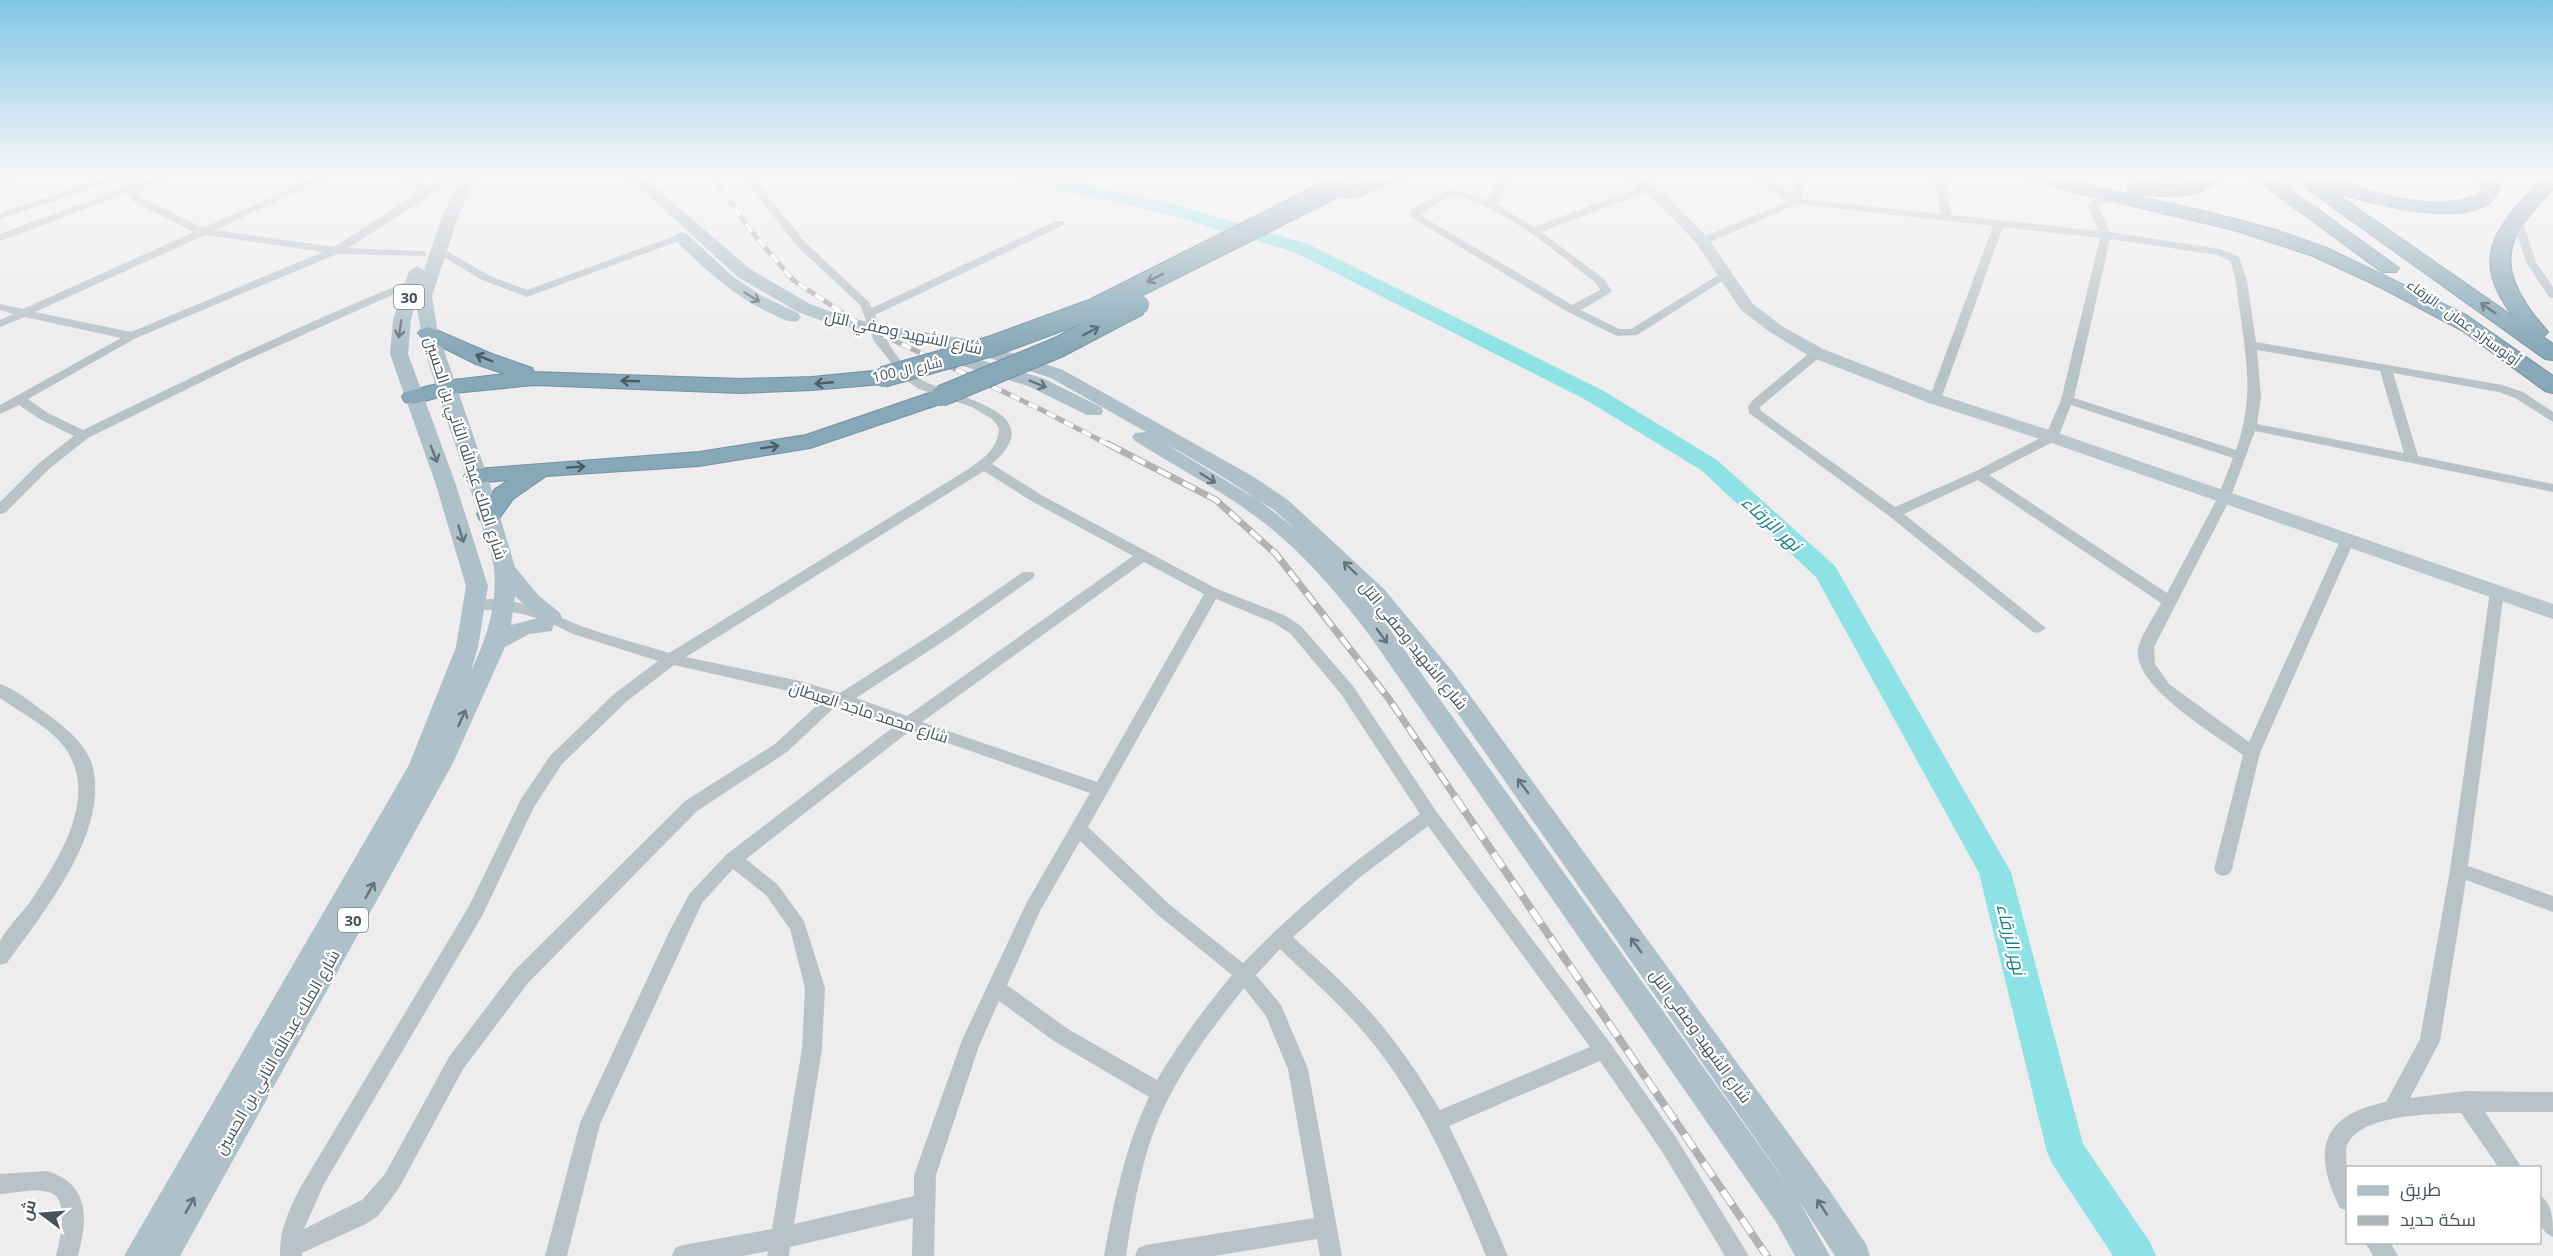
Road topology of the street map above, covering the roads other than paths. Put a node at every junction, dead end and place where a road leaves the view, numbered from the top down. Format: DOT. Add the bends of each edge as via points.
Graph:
graph roads {
  1 [pos="195,234"];
  2 [pos="219,234"];
  3 [pos="364,234"];
  4 [pos="436,234"];
  5 [pos="439,234"];
  6 [pos="676,234"];
  7 [pos="699,234"];
  8 [pos="792,234"];
  9 [pos="1041,234"];
  10 [pos="1251,234"];
  11 [pos="1265,234"];
  12 [pos="1444,234"];
  13 [pos="1537,234"];
  14 [pos="1696,234"];
  15 [pos="1723,234"];
  16 [pos="1996,234"];
  17 [pos="2095,234"];
  18 [pos="2268,234"];
  19 [pos="2341,234"];
  20 [pos="2381,234"];
  21 [pos="2508,234"];
  22 [pos="2522,234"];
  23 [pos="2106,235"];
  24 [pos="680,237"];
  25 [pos="1703,241"];
  26 [pos="336,251"];
  27 [pos="430,252"];
  28 [pos="1724,276"];
  29 [pos="413,283"];
  30 [pos="2553,295"];
  31 [pos="0,307"];
  32 [pos="1572,310"];
  33 [pos="25,313"];
  34 [pos="0,324"];
  35 [pos="875,328"];
  36 [pos="2474,329"];
  37 [pos="429,333"];
  38 [pos="132,336"];
  39 [pos="2251,345"];
  40 [pos="2553,348"];
  41 [pos="1817,353"];
  42 [pos="2553,354"];
  43 [pos="2385,368"];
  44 [pos="540,378"];
  45 [pos="446,386"];
  46 [pos="2553,386"];
  47 [pos="413,397"];
  48 [pos="19,399"];
  49 [pos="1935,399"];
  50 [pos="2067,400"];
  51 [pos="0,410"];
  52 [pos="2553,418"];
  53 [pos="2250,426"];
  54 [pos="83,435"];
  55 [pos="2052,437"];
  56 [pos="2240,456"];
  57 [pos="2412,459"];
  58 [pos="984,465"];
  59 [pos="544,469"];
  60 [pos="1979,475"];
  61 [pos="476,476"];
  62 [pos="446,485"];
  63 [pos="2553,488"];
  64 [pos="2224,497"];
  65 [pos="0,510"];
  66 [pos="1894,513"];
  67 [pos="489,514"];
  68 [pos="2347,541"];
  69 [pos="1144,555"];
  70 [pos="505,570"];
  71 [pos="1028,575"];
  72 [pos="1212,592"];
  73 [pos="2497,592"];
  74 [pos="2168,601"];
  75 [pos="472,610"];
  76 [pos="503,610"];
  77 [pos="2553,612"];
  78 [pos="553,623"];
  79 [pos="2038,628"];
  80 [pos="496,642"];
  81 [pos="671,659"];
  82 [pos="0,690"];
  83 [pos="839,698"];
  84 [pos="909,723"];
  85 [pos="2252,753"];
  86 [pos="1100,789"];
  87 [pos="1430,816"];
  88 [pos="1079,829"];
  89 [pos="734,859"];
  90 [pos="2223,869"];
  91 [pos="2459,870"];
  92 [pos="2553,904"];
  93 [pos="1281,938"];
  94 [pos="0,957"];
  95 [pos="1245,975"];
  96 [pos="997,989"];
  97 [pos="1604,1050"];
  98 [pos="1161,1094"];
  99 [pos="2465,1101"];
  100 [pos="2553,1102"];
  101 [pos="2392,1111"];
  102 [pos="1435,1122"];
  103 [pos="2511,1166"];
  104 [pos="0,1184"];
  105 [pos="2346,1195"];
  106 [pos="923,1205"];
  107 [pos="2541,1208"];
  108 [pos="2553,1226"];
  109 [pos="1327,1227"];
  110 [pos="2378,1244"];
  111 [pos="779,1247"];
  112 [pos="291,1251"];
  113 [pos="1733,1254"];
  114 [pos="67,1256"];
  115 [pos="140,1256"];
  116 [pos="162,1256"];
  117 [pos="556,1256"];
  118 [pos="683,1256"];
  119 [pos="923,1256"];
  120 [pos="1115,1256"];
  121 [pos="1146,1256"];
  122 [pos="1331,1256"];
  123 [pos="1497,1256"];
  124 [pos="1814,1256"];
  125 [pos="1854,1256"];
  126 [pos="2387,1256"];
  1 -- 33 [label="street"];
  2 -- 26 [label="street"];
  3 -- 26 [label="street"];
  4 -- 27 [label="main road, شارع الملك عبدالله الثاني بن الحسين / 30"];
  5 -- 27 [label="main road, شارع الملك عبدالله الثاني بن الحسين / 30"];
  6 -- 24 [label="main road, شارع الشهيد وصفي التل"];
  7 -- 35 [label="main road, شارع الشهيد وصفي التل" via="744,273 804,308"];
  8 -- 35 [label="street" via="865,304"];
  9 -- 35 [label="street"];
  10 -- 44 [label="highway, شارع ال 100, one-way, bridge" via="1058,324 979,352 883,377 820,384 740,386"];
  59 -- 11 [label="highway, شارع ال 100, one-way, bridge" via="699,459 810,441 941,396 1059,347"];
  12 -- 32 [label="street"];
  13 -- 32 [label="street" via="1606,288"];
  14 -- 25 [label="street"];
  15 -- 25 [label="street"];
  16 -- 49 [label="street"];
  17 -- 23 [label="street"];
  18 -- 36 [label="highway" via="2318,250"];
  19 -- 36 [label="highway, أوتوستراد عمان - الزرقاء"];
  42 -- 20 [label="highway, أوتوستراد عمان - الزرقاء, one-way"];
  21 -- 40 [label="highway" via="2500,248 2497,266 2505,288 2519,311"];
  22 -- 30 [label="street" via="2531,262"];
  23 -- 39 [label="street" via="2233,257"];
  23 -- 50 [label="street"];
  24 -- 27 [label="street" via="527,294"];
  24 -- 35 [label="main road, شارع الشهيد وصفي التل, one-way" via="726,280 793,318 824,328"];
  25 -- 28 [label="street"];
  26 -- 27 [label="street"];
  26 -- 38 [label="street"];
  27 -- 29 [label="main road, شارع الملك عبدالله الثاني بن الحسين / 30"];
  27 -- 37 [label="main road, شارع الملك عبدالله الثاني بن الحسين / 30" via="424,296"];
  28 -- 32 [label="street" via="1633,333 1617,332"];
  28 -- 41 [label="street" via="1746,307"];
  29 -- 47 [label="main road, شارع الملك عبدالله الثاني بن الحسين / 30, one-way" via="399,339 401,362"];
  29 -- 54 [label="street" via="238,359"];
  31 -- 33 [label="street"];
  33 -- 34 [label="street"];
  33 -- 38 [label="street"];
  35 -- 58 [label="street" via="908,376 922,386 976,404 996,416 1005,433 1000,449"];
  35 -- 124 [label="main road, شارع الشهيد وصفي التل, one-way" via="1035,382 1078,402 1148,440 1267,515 1313,556 1378,630 1787,1211"];
  125 -- 35 [label="main road, شارع الشهيد وصفي التل, one-way" via="1445,678 1376,594 1323,542 1247,481 1057,374 965,344"];
  36 -- 46 [label="highway, أوتوستراد عمان - الزرقاء"];
  44 -- 37 [label="highway, one-way" via="484,359"];
  37 -- 45 [label="main road, شارع الملك عبدالله الثاني بن الحسين / 30"];
  38 -- 48 [label="street"];
  39 -- 43 [label="street"];
  39 -- 53 [label="street" via="2254,399"];
  41 -- 49 [label="street"];
  41 -- 66 [label="street" via="1758,402 1755,413"];
  43 -- 52 [label="street" via="2502,389 2519,395"];
  43 -- 57 [label="street"];
  44 -- 45 [label="highway, شارع ال 100"];
  45 -- 47 [label="highway, شارع ال 100"];
  45 -- 61 [label="main road, شارع الملك عبدالله الثاني بن الحسين / 30"];
  47 -- 62 [label="main road, شارع الملك عبدالله الثاني بن الحسين / 30, one-way"];
  48 -- 51 [label="street"];
  48 -- 54 [label="street"];
  49 -- 55 [label="street"];
  50 -- 55 [label="street"];
  50 -- 56 [label="street"];
  53 -- 56 [label="street"];
  53 -- 57 [label="street"];
  54 -- 65 [label="street" via="44,466"];
  55 -- 60 [label="street"];
  55 -- 64 [label="street"];
  56 -- 64 [label="street"];
  57 -- 63 [label="street"];
  58 -- 69 [label="street" via="1038,499"];
  58 -- 81 [label="street"];
  59 -- 61 [label="highway, شارع ال 100"];
  59 -- 67 [label="highway" via="504,494"];
  60 -- 66 [label="street"];
  60 -- 74 [label="street"];
  61 -- 62 [label="main road"];
  61 -- 67 [label="main road, شارع الملك عبدالله الثاني بن الحسين / 30"];
  62 -- 75 [label="main road, شارع الملك عبدالله الثاني بن الحسين / 30, one-way" via="476,582"];
  64 -- 68 [label="street"];
  64 -- 74 [label="street"];
  66 -- 79 [label="street"];
  67 -- 70 [label="main road, شارع الملك عبدالله الثاني بن الحسين / 30"];
  68 -- 73 [label="street"];
  68 -- 85 [label="street"];
  69 -- 72 [label="street"];
  69 -- 84 [label="street"];
  70 -- 76 [label="main road, شارع الملك عبدالله الثاني بن الحسين / 30"];
  70 -- 78 [label="main road"];
  71 -- 83 [label="street" via="945,633"];
  72 -- 86 [label="street"];
  72 -- 87 [label="street" via="1280,619 1302,636 1347,690"];
  73 -- 77 [label="street"];
  73 -- 91 [label="street"];
  74 -- 85 [label="street" via="2146,647 2152,675 2175,698"];
  75 -- 76 [label="street, شارع محمد ماجد العيطان"];
  75 -- 115 [label="main road, شارع الملك عبدالله الثاني بن الحسين / 30" via="460,670 421,767"];
  76 -- 78 [label="street, شارع محمد ماجد العيطان"];
  76 -- 80 [label="main road, شارع الملك عبدالله الثاني بن الحسين / 30"];
  78 -- 80 [label="main road" via="525,627"];
  78 -- 81 [label="street, شارع محمد ماجد العيطان"];
  116 -- 80 [label="main road, شارع الملك عبدالله الثاني بن الحسين / 30, one-way" via="441,763"];
  81 -- 83 [label="street, شارع محمد ماجد العيطان"];
  81 -- 112 [label="street" via="598,717 540,781 476,911 317,1177 296,1221"];
  82 -- 94 [label="street" via="71,744 82,762 87,785 86,810 77,839"];
  83 -- 84 [label="street, شارع محمد ماجد العيطان"];
  83 -- 112 [label="street" via="781,748 691,806 521,977 461,1055 392,1181 370,1208"];
  84 -- 86 [label="street, شارع محمد ماجد العيطان"];
  84 -- 89 [label="street"];
  85 -- 90 [label="street"];
  86 -- 88 [label="street"];
  87 -- 93 [label="street" via="1353,872"];
  87 -- 97 [label="street"];
  88 -- 95 [label="street" via="1164,910"];
  88 -- 96 [label="street" via="1033,907"];
  89 -- 111 [label="street" via="772,890 798,926 815,988 812,1049"];
  89 -- 117 [label="street" via="696,897 590,1123"];
  91 -- 92 [label="street"];
  91 -- 101 [label="street" via="2430,1041"];
  93 -- 95 [label="street"];
  93 -- 102 [label="street" via="1351,1005 1384,1045"];
  95 -- 98 [label="street" via="1187,1049"];
  95 -- 109 [label="street" via="1274,1011 1298,1070"];
  96 -- 98 [label="street" via="1060,1035"];
  96 -- 106 [label="street" via="969,1046 936,1139 925,1175"];
  97 -- 102 [label="street"];
  97 -- 113 [label="street" via="1668,1143"];
  98 -- 120 [label="street" via="1125,1196"];
  99 -- 100 [label="street"];
  99 -- 101 [label="street"];
  99 -- 103 [label="street"];
  101 -- 105 [label="street" via="2351,1123 2340,1133 2337,1167"];
  102 -- 123 [label="street"];
  104 -- 114 [label="street" via="48,1181 62,1187 73,1218"];
  106 -- 111 [label="street"];
  106 -- 119 [label="street"];
  107 -- 108 [label="street"];
  109 -- 121 [label="street"];
  109 -- 122 [label="street"];
  110 -- 126 [label="street"];
  111 -- 118 [label="street"];
}
